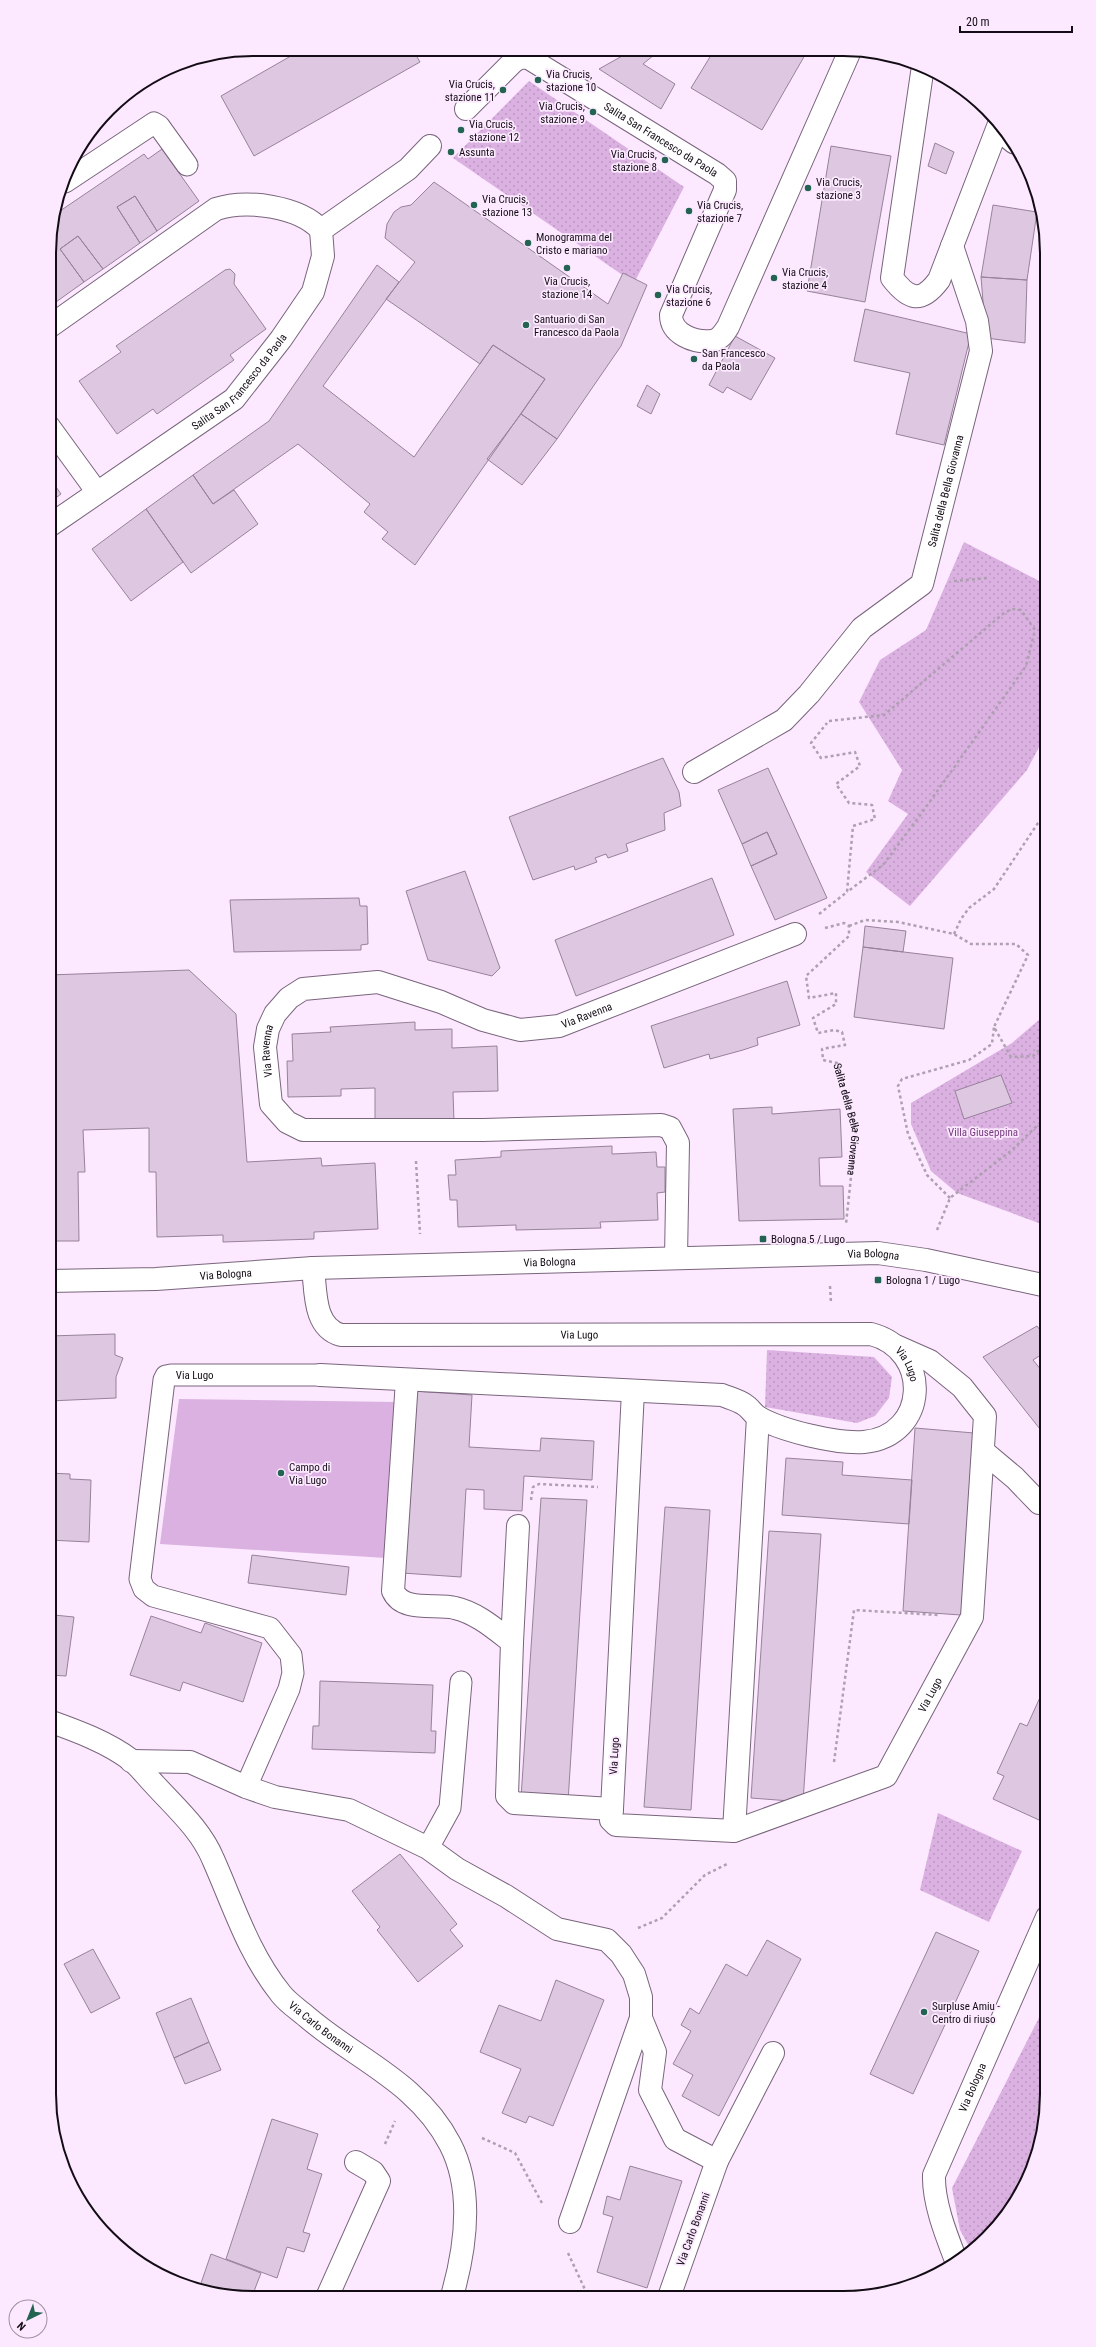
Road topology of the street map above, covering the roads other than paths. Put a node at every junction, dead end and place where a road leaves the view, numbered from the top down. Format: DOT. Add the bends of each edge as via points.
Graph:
graph roads {
  1 [pos="849,56"];
  2 [pos="922,72"];
  3 [pos="466,109"];
  4 [pos="997,130"];
  5 [pos="430,146"];
  6 [pos="187,165"];
  7 [pos="70,178"];
  8 [pos="321,230"];
  9 [pos="952,246"];
  10 [pos="56,322"];
  11 [pos="56,436"];
  12 [pos="97,492"];
  13 [pos="56,521"];
  14 [pos="694,772"];
  15 [pos="795,934"];
  16 [pos="676,1258"];
  17 [pos="313,1268"];
  18 [pos="56,1281"];
  19 [pos="1040,1284"];
  20 [pos="893,1345"];
  21 [pos="320,1375"];
  22 [pos="407,1380"];
  23 [pos="633,1391"];
  24 [pos="758,1417"];
  25 [pos="984,1452"];
  26 [pos="1039,1503"];
  27 [pos="518,1526"];
  28 [pos="512,1642"];
  29 [pos="461,1682"];
  30 [pos="56,1724"];
  31 [pos="131,1761"];
  32 [pos="246,1787"];
  33 [pos="612,1809"];
  34 [pos="734,1831"];
  35 [pos="428,1848"];
  36 [pos="1040,1933"];
  37 [pos="641,2018"];
  38 [pos="773,2053"];
  39 [pos="717,2161"];
  40 [pos="364,2167"];
  41 [pos="570,2222"];
  42 [pos="955,2256"];
  43 [pos="334,2291"];
  44 [pos="453,2291"];
  45 [pos="671,2291"];
  1 -- 3 [label="street, Salita San Francesco da Paola" via="728,327 722,336 713,341 686,337 677,332 671,324 671,316 725,190 725,181 527,57 514,61"];
  2 -- 9 [label="street" via="892,278 903,293 919,296 930,291 939,280"];
  4 -- 9 [label="street"];
  5 -- 8 [label="street" via="408,168"];
  6 -- 7 [label="lane" via="159,126 154,123"];
  8 -- 10 [label="street" via="305,217 277,208 243,204 216,209"];
  8 -- 12 [label="street, Salita San Francesco da Paola" via="323,256 312,292 281,339 234,398"];
  9 -- 14 [label="street, Salita della Bella Giovanna" via="977,321 981,351 922,584 862,628 809,694 784,720"];
  11 -- 12 [label="lane"];
  12 -- 13 [label="street, Salita San Francesco da Paola"];
  15 -- 16 [label="street, Via Ravenna" via="559,1026 520,1030 483,1020 441,1002 378,982 308,987 289,998 270,1023 266,1041 271,1101 287,1122 307,1130 661,1125 670,1128 678,1143"];
  16 -- 17 [label="street, Via Bologna"];
  16 -- 19 [label="street, Via Bologna" via="878,1253 926,1260"];
  17 -- 18 [label="street, Via Bologna" via="156,1279"];
  17 -- 20 [label="street, Via Lugo" via="319,1316 331,1330 341,1334 862,1334 884,1338"];
  20 -- 24 [label="street, Via Lugo" via="909,1363 916,1384 916,1394 912,1408 892,1433 880,1439 863,1442 838,1441 814,1436"];
  20 -- 25 [label="street, Via Lugo" via="930,1361 962,1387 985,1416"];
  21 -- 22 [label="street, Via Lugo"];
  21 -- 32 [label="lane, Via Lugo" via="166,1376 164,1380 142,1558 140,1579 144,1589 153,1596 270,1628 291,1655 294,1673 289,1689"];
  22 -- 23 [label="street, Via Lugo"];
  22 -- 28 [label="street" via="393,1591 398,1600 406,1604 455,1608 482,1620"];
  23 -- 24 [label="street, Via Lugo" via="722,1395 745,1404"];
  23 -- 33 [label="street, Via Lugo"];
  24 -- 34 [label="street"];
  25 -- 26 [label="street" via="1015,1478"];
  25 -- 34 [label="street, Via Lugo" via="972,1617 886,1776"];
  27 -- 28 [label="street"];
  28 -- 33 [label="street" via="507,1796 514,1804"];
  29 -- 35 [label="lane" via="450,1808"];
  30 -- 31 [label="street, Via Carlo Bonanni" via="81,1733"];
  31 -- 32 [label="street, Via Carlo Bonanni" via="190,1762"];
  31 -- 44 [label="street, Via Carlo Bonanni" via="196,1829 213,1858 249,1946 282,1995 317,2026 409,2091 432,2114 451,2145 462,2175 466,2204 463,2250"];
  32 -- 35 [label="street, Via Carlo Bonanni" via="275,1797 349,1810"];
  33 -- 34 [label="street, Via Lugo" via="611,1820 616,1825"];
  35 -- 37 [label="street, Via Carlo Bonanni" via="457,1869 506,1896 557,1929 607,1940 621,1954 634,1974 640,1997"];
  36 -- 42 [label="street, Via Bologna" via="934,2175 939,2206"];
  37 -- 39 [label="street, Via Carlo Bonanni" via="655,2052 650,2090 675,2139"];
  37 -- 41 [label="street, Via Carlo Bonanni"];
  38 -- 39 [label="street, Via Carlo Bonanni"];
  39 -- 45 [label="street, Via Carlo Bonanni"];
  40 -- 43 [label="street" via="379,2181"];
}
